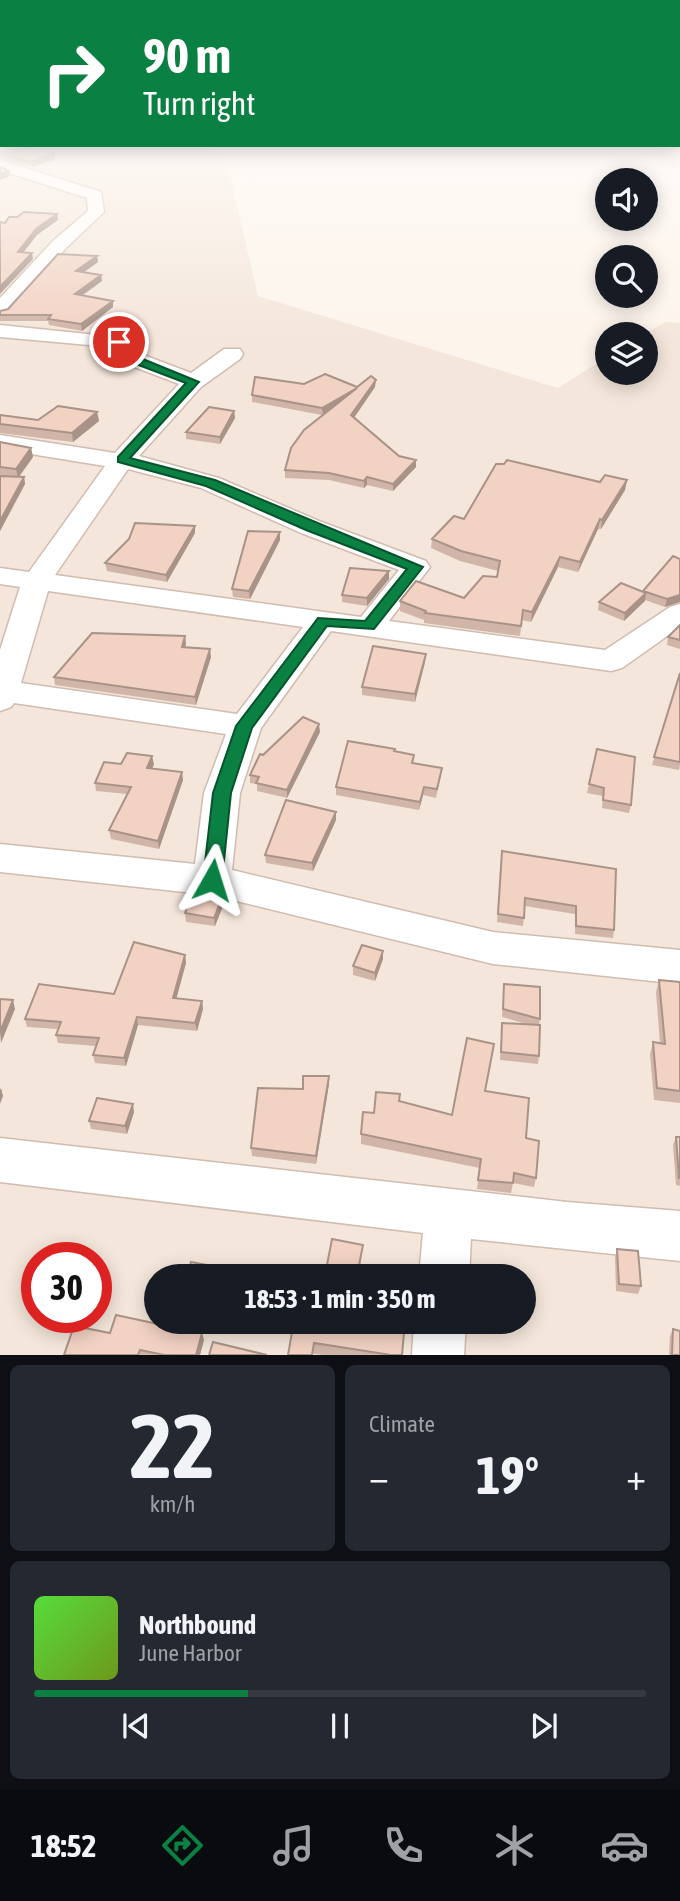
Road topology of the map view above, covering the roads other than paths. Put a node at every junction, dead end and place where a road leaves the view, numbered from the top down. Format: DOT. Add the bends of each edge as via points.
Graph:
graph roads {
  1 [pos="96,209"];
  2 [pos="0,310"];
  3 [pos="0,331"];
  4 [pos="232,354"];
  5 [pos="193,382"];
  6 [pos="0,442"];
  7 [pos="122,460"];
  8 [pos="0,576"];
  9 [pos="36,582"];
  10 [pos="680,612"];
  11 [pos="323,621"];
  12 [pos="369,626"];
  13 [pos="2,694"];
  14 [pos="244,726"];
  15 [pos="0,858"];
  16 [pos="212,880"];
  17 [pos="680,967"];
  18 [pos="0,1160"];
  19 [pos="449,1212"];
  20 [pos="680,1237"];
  21 [pos="445,1264"];
  22 [pos="439,1334"];
  23 [pos="438,1355"];
  1 -- 2 [label="street"];
  3 -- 5 [label="street" via="119,342 124,355"];
  4 -- 5 [label="street"];
  5 -- 7 [label="street"];
  6 -- 7 [label="street"];
  7 -- 9 [label="street"];
  7 -- 12 [label="street" via="210,483 416,567"];
  8 -- 9 [label="street"];
  9 -- 11 [label="street"];
  9 -- 13 [label="street"];
  10 -- 12 [label="street" via="611,661"];
  11 -- 12 [label="street"];
  11 -- 14 [label="street"];
  13 -- 14 [label="street"];
  14 -- 16 [label="street" via="222,793"];
  15 -- 16 [label="street"];
  16 -- 17 [label="street" via="493,948"];
  18 -- 19 [label="street"];
  19 -- 20 [label="street"];
  19 -- 21 [label="street"];
  22 -- 23 [label="street"];
}
